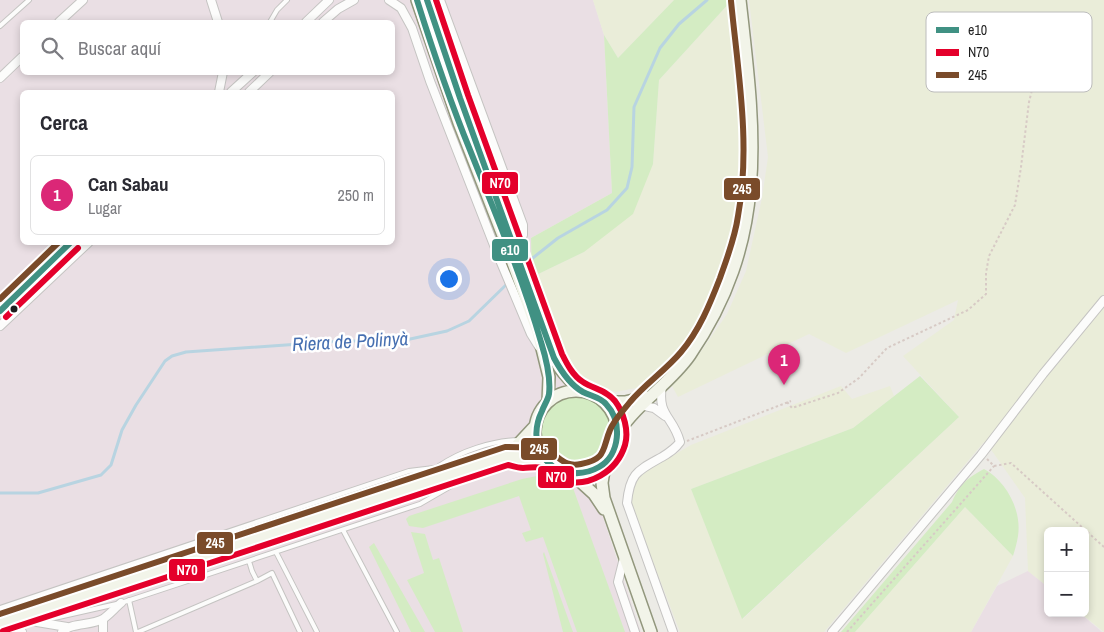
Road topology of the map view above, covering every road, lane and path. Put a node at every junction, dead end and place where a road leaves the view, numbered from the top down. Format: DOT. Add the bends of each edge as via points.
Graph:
graph roads {
  1 [pos="29,0"];
  2 [pos="83,0"];
  3 [pos="211,0"];
  4 [pos="287,0"];
  5 [pos="329,0"];
  6 [pos="354,0"];
  7 [pos="389,0"];
  8 [pos="417,0"];
  9 [pos="427,0"];
  10 [pos="440,0"];
  11 [pos="740,0"];
  12 [pos="61,20"];
  13 [pos="217,20"];
  14 [pos="271,20"];
  15 [pos="308,20"];
  16 [pos="325,20"];
  17 [pos="0,26"];
  18 [pos="20,59"];
  19 [pos="222,75"];
  20 [pos="250,75"];
  21 [pos="267,75"];
  22 [pos="0,78"];
  23 [pos="219,90"];
  24 [pos="233,90"];
  25 [pos="251,90"];
  26 [pos="1032,92"];
  27 [pos="69,245"];
  28 [pos="86,245"];
  29 [pos="515,257"];
  30 [pos="523,280"];
  31 [pos="1104,300"];
  32 [pos="0,311"];
  33 [pos="0,326"];
  34 [pos="544,354"];
  35 [pos="662,384"];
  36 [pos="582,391"];
  37 [pos="648,397"];
  38 [pos="791,400"];
  39 [pos="548,402"];
  40 [pos="605,402"];
  41 [pos="787,402"];
  42 [pos="640,405"];
  43 [pos="667,417"];
  44 [pos="536,425"];
  45 [pos="618,432"];
  46 [pos="521,440"];
  47 [pos="680,442"];
  48 [pos="981,455"];
  49 [pos="507,456"];
  50 [pos="545,460"];
  51 [pos="605,464"];
  52 [pos="994,466"];
  53 [pos="438,467"];
  54 [pos="465,470"];
  55 [pos="572,474"];
  56 [pos="610,518"];
  57 [pos="343,530"];
  58 [pos="1104,546"];
  59 [pos="276,552"];
  60 [pos="624,558"];
  61 [pos="249,561"];
  62 [pos="257,581"];
  63 [pos="129,600"];
  64 [pos="121,603"];
  65 [pos="0,608"];
  66 [pos="103,619"];
  67 [pos="37,622"];
  68 [pos="0,623"];
  69 [pos="0,627"];
  70 [pos="14,627"];
  71 [pos="65,629"];
  72 [pos="22,632"];
  73 [pos="103,632"];
  74 [pos="137,632"];
  75 [pos="300,632"];
  76 [pos="317,632"];
  77 [pos="397,632"];
  78 [pos="634,632"];
  79 [pos="651,632"];
  80 [pos="673,632"];
  81 [pos="832,632"];
  82 [pos="847,632"];
  1 -- 17 [label="lane"];
  2 -- 12 [label="street"];
  3 -- 13 [label="street"];
  4 -- 14 [label="lane"];
  5 -- 15 [label="street"];
  6 -- 16 [label="street"];
  7 -- 34 [label="street" via="401,8 412,28 500,261 531,334"];
  8 -- 29 [label="main road" via="459,123"];
  9 -- 29 [label="main road"];
  10 -- 29 [label="street" via="523,226"];
  11 -- 35 [label="main road" via="752,118 747,218 731,274 711,320 688,356"];
  18 -- 22 [label="street"];
  19 -- 23 [label="street"];
  20 -- 24 [label="street"];
  21 -- 25 [label="street"];
  26 -- 41 [label="path" via="1015,204 990,256 986,294 968,310 887,348 859,378 838,393 792,408"];
  27 -- 32 [label="street"];
  28 -- 33 [label="street"];
  29 -- 30 [label="main road"];
  30 -- 34 [label="main road"];
  30 -- 36 [label="main road" via="559,368"];
  31 -- 48 [label="street"];
  34 -- 39 [label="main road" via="549,377"];
  35 -- 37 [label="main road"];
  35 -- 43 [label="street" via="660,404"];
  36 -- 39 [label="main road" via="564,393"];
  36 -- 40 [label="main road"];
  37 -- 40 [label="main road"];
  37 -- 42 [label="main road"];
  38 -- 41 [label="path"];
  39 -- 44 [label="main road"];
  40 -- 45 [label="main road"];
  41 -- 47 [label="path" via="693,440"];
  42 -- 43 [label="street" via="654,408"];
  42 -- 45 [label="main road"];
  43 -- 47 [label="street" via="677,430"];
  44 -- 46 [label="main road"];
  44 -- 50 [label="main road" via="537,442"];
  45 -- 51 [label="main road" via="614,450"];
  46 -- 49 [label="main road"];
  46 -- 53 [label="lane" via="500,441 452,458"];
  47 -- 80 [label="street" via="676,449 639,470 628,488 627,503"];
  48 -- 52 [label="path"];
  48 -- 81 [label="street"];
  49 -- 50 [label="main road"];
  49 -- 54 [label="main road"];
  50 -- 55 [label="main road"];
  51 -- 55 [label="main road" via="584,473"];
  51 -- 56 [label="main road" via="603,490"];
  52 -- 58 [label="path" via="1011,463"];
  52 -- 82 [label="path"];
  53 -- 54 [label="lane"];
  53 -- 65 [label="lane" via="409,471"];
  54 -- 57 [label="lane" via="465,478 420,504"];
  54 -- 68 [label="main road"];
  55 -- 56 [label="main road" via="594,494"];
  56 -- 60 [label="main road"];
  57 -- 59 [label="lane"];
  57 -- 77 [label="lane"];
  59 -- 61 [label="lane"];
  59 -- 76 [label="lane"];
  60 -- 78 [label="street" via="618,582"];
  60 -- 79 [label="main road"];
  61 -- 62 [label="lane"];
  61 -- 63 [label="lane"];
  62 -- 74 [label="lane"];
  62 -- 75 [label="lane" via="272,573"];
  63 -- 64 [label="lane"];
  63 -- 74 [label="lane"];
  64 -- 66 [label="street"];
  64 -- 67 [label="lane"];
  66 -- 71 [label="street"];
  66 -- 73 [label="street"];
  67 -- 70 [label="lane"];
  67 -- 71 [label="street"];
  69 -- 70 [label="lane"];
  70 -- 72 [label="street"];
}
